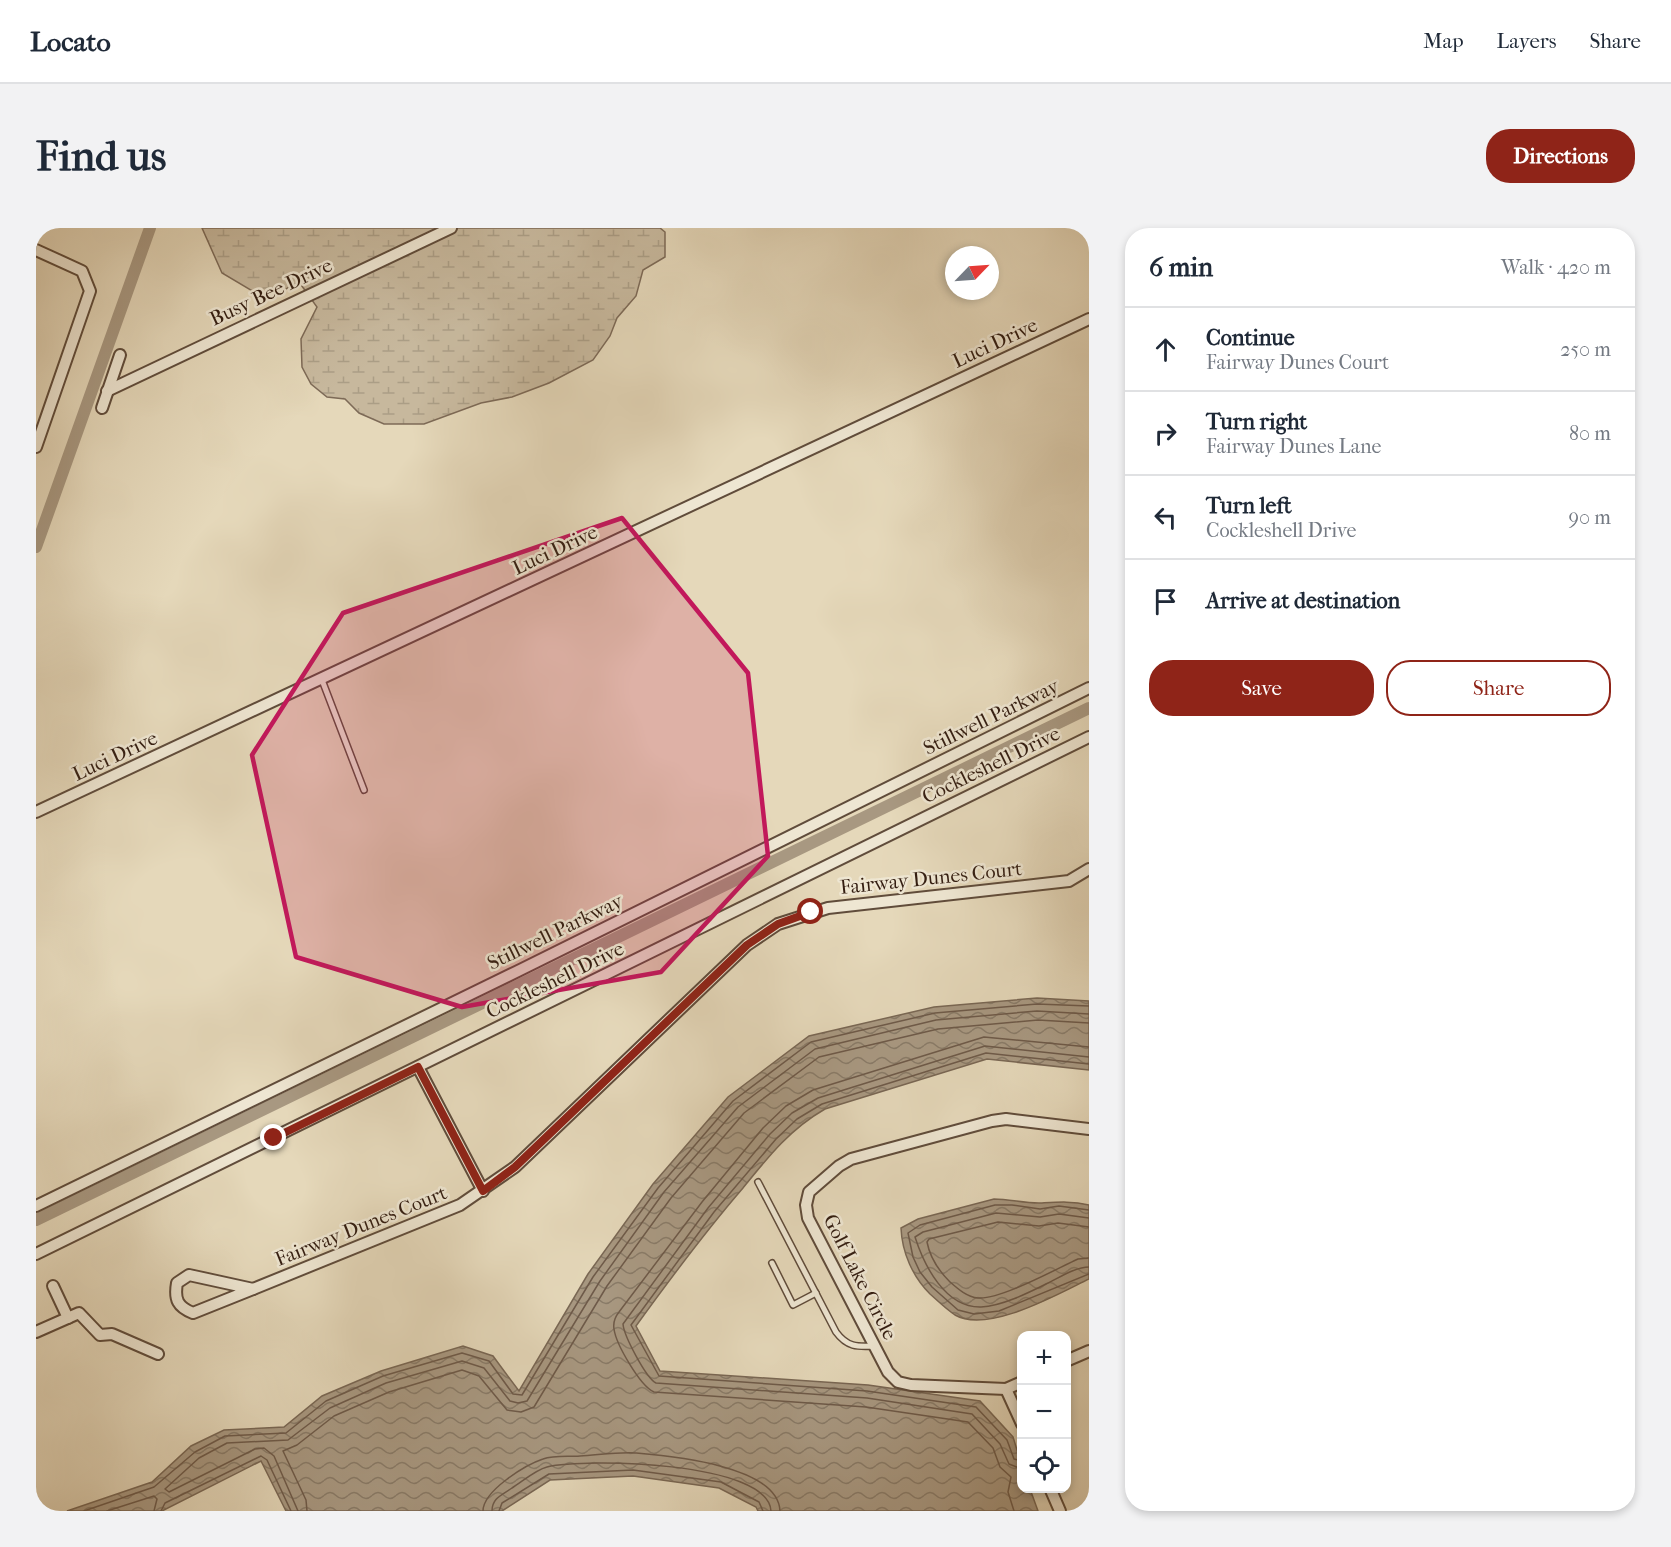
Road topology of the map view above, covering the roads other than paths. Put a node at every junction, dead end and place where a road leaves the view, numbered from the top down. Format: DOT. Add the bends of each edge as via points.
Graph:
graph roads {
  1 [pos="451,228"];
  2 [pos="36,250"];
  3 [pos="1089,319"];
  4 [pos="120,355"];
  5 [pos="107,391"];
  6 [pos="102,408"];
  7 [pos="41,411"];
  8 [pos="36,447"];
  9 [pos="322,680"];
  10 [pos="1089,688"];
  11 [pos="1089,737"];
  12 [pos="364,790"];
  13 [pos="36,812"];
  14 [pos="1089,869"];
  15 [pos="418,1067"];
  16 [pos="1089,1129"];
  17 [pos="758,1182"];
  18 [pos="483,1191"];
  19 [pos="36,1206"];
  20 [pos="36,1254"];
  21 [pos="772,1263"];
  22 [pos="53,1286"];
  23 [pos="253,1289"];
  24 [pos="816,1293"];
  25 [pos="68,1318"];
  26 [pos="36,1332"];
  27 [pos="874,1346"];
  28 [pos="1089,1351"];
  29 [pos="158,1354"];
  30 [pos="1071,1359"];
  31 [pos="1017,1384"];
  32 [pos="1006,1389"];
  33 [pos="1017,1413"];
  34 [pos="1052,1493"];
  35 [pos="1060,1511"];
  1 -- 5 [label="street, Busy Bee Drive"];
  2 -- 7 [label="street" via="82,272 90,291"];
  3 -- 9 [label="street, Luci Drive"];
  4 -- 5 [label="street"];
  5 -- 6 [label="street"];
  7 -- 8 [label="street"];
  9 -- 12 [label="lane"];
  9 -- 13 [label="street, Luci Drive"];
  10 -- 19 [label="street, Stillwell Parkway"];
  11 -- 15 [label="street, Cockleshell Drive"];
  14 -- 18 [label="street, Fairway Dunes Court" via="1069,881 828,908 778,924 747,945 515,1167"];
  15 -- 18 [label="street"];
  15 -- 20 [label="street, Cockleshell Drive"];
  16 -- 27 [label="street, Golf Lake Circle" via="992,1120 851,1159 818,1183 807,1199 808,1218"];
  17 -- 24 [label="lane"];
  18 -- 23 [label="street, Fairway Dunes Court" via="460,1205"];
  21 -- 24 [label="lane" via="793,1305"];
  22 -- 25 [label="street"];
  23 -- 23 [label="street, Fairway Dunes Court" via="194,1313 181,1308 175,1297 177,1283 189,1275"];
  24 -- 27 [label="lane" via="844,1342"];
  25 -- 26 [label="street"];
  25 -- 29 [label="street" via="80,1313 100,1335 112,1334"];
  27 -- 32 [label="street, Golf Lake Circle" via="898,1382"];
  28 -- 30 [label="street"];
  31 -- 32 [label="street, Golf Lake Circle"];
  32 -- 33 [label="street"];
  34 -- 35 [label="street"];
}
